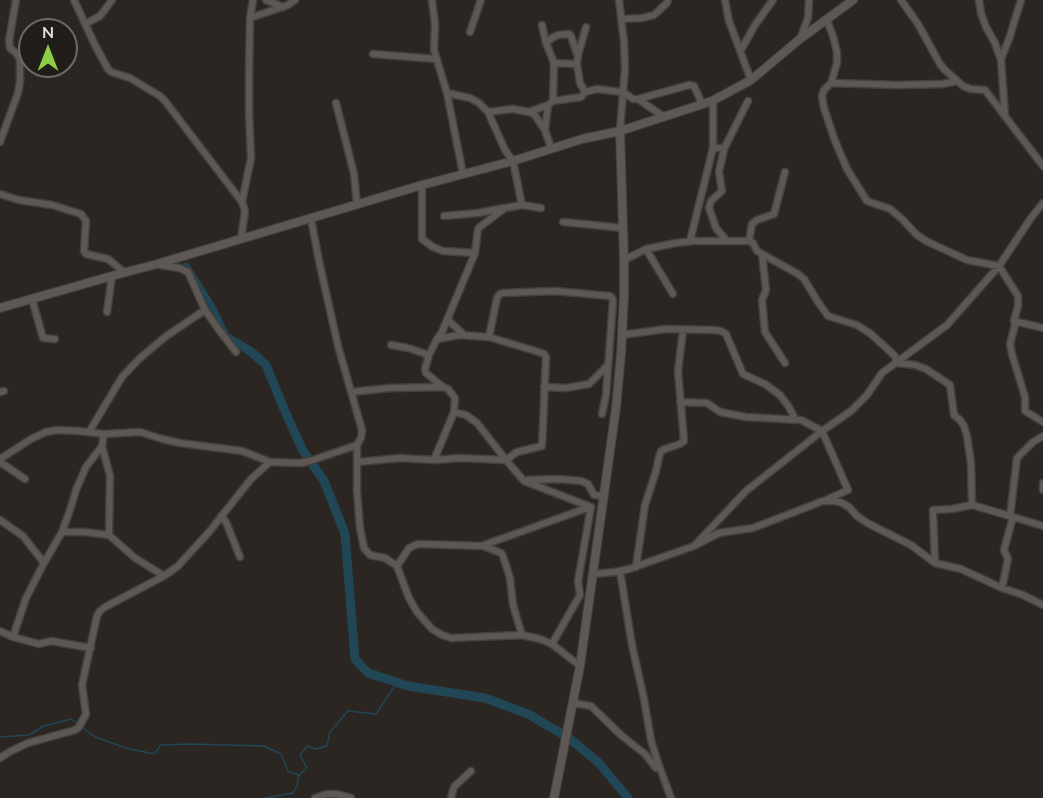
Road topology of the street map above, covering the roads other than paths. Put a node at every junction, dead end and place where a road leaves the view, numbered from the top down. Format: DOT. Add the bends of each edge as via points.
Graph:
graph roads {
  1 [pos="16,0"];
  2 [pos="74,0"];
  3 [pos="112,0"];
  4 [pos="253,0"];
  5 [pos="266,0"];
  6 [pos="295,0"];
  7 [pos="432,0"];
  8 [pos="481,0"];
  9 [pos="619,0"];
  10 [pos="668,0"];
  11 [pos="725,0"];
  12 [pos="773,0"];
  13 [pos="809,0"];
  14 [pos="852,0"];
  15 [pos="901,0"];
  16 [pos="979,0"];
  17 [pos="1021,0"];
  18 [pos="284,7"];
  19 [pos="250,18"];
  20 [pos="621,20"];
  21 [pos="827,20"];
  22 [pos="86,24"];
  23 [pos="542,25"];
  24 [pos="586,27"];
  25 [pos="470,32"];
  26 [pos="800,39"];
  27 [pos="546,43"];
  28 [pos="741,50"];
  29 [pos="373,54"];
  30 [pos="578,55"];
  31 [pos="436,59"];
  32 [pos="1001,60"];
  33 [pos="554,63"];
  34 [pos="577,64"];
  35 [pos="751,80"];
  36 [pos="956,81"];
  37 [pos="831,83"];
  38 [pos="585,92"];
  39 [pos="623,92"];
  40 [pos="447,93"];
  41 [pos="638,99"];
  42 [pos="712,101"];
  43 [pos="748,101"];
  44 [pos="336,103"];
  45 [pos="551,103"];
  46 [pos="702,104"];
  47 [pos="488,112"];
  48 [pos="529,112"];
  49 [pos="664,117"];
  50 [pos="1005,117"];
  51 [pos="545,130"];
  52 [pos="620,131"];
  53 [pos="0,142"];
  54 [pos="551,148"];
  55 [pos="713,148"];
  56 [pos="724,149"];
  57 [pos="513,161"];
  58 [pos="1043,166"];
  59 [pos="785,172"];
  60 [pos="464,174"];
  61 [pos="422,185"];
  62 [pos="0,194"];
  63 [pos="242,202"];
  64 [pos="1043,203"];
  65 [pos="357,205"];
  66 [pos="522,205"];
  67 [pos="506,208"];
  68 [pos="541,208"];
  69 [pos="444,216"];
  70 [pos="311,219"];
  71 [pos="562,222"];
  72 [pos="623,228"];
  73 [pos="241,239"];
  74 [pos="726,240"];
  75 [pos="690,241"];
  76 [pos="749,241"];
  77 [pos="646,249"];
  78 [pos="475,253"];
  79 [pos="762,254"];
  80 [pos="624,260"];
  81 [pos="157,264"];
  82 [pos="999,266"];
  83 [pos="124,272"];
  84 [pos="112,276"];
  85 [pos="673,294"];
  86 [pos="32,299"];
  87 [pos="0,308"];
  88 [pos="205,309"];
  89 [pos="106,312"];
  90 [pos="447,319"];
  91 [pos="1014,321"];
  92 [pos="1043,327"];
  93 [pos="683,330"];
  94 [pos="465,335"];
  95 [pos="489,337"];
  96 [pos="622,337"];
  97 [pos="55,339"];
  98 [pos="437,339"];
  99 [pos="610,339"];
  100 [pos="391,345"];
  101 [pos="236,352"];
  102 [pos="429,355"];
  103 [pos="785,363"];
  104 [pos="897,363"];
  105 [pos="608,365"];
  106 [pos="443,387"];
  107 [pos="544,387"];
  108 [pos="351,392"];
  109 [pos="680,402"];
  110 [pos="454,412"];
  111 [pos="602,414"];
  112 [pos="795,419"];
  113 [pos="1043,422"];
  114 [pos="822,431"];
  115 [pos="89,432"];
  116 [pos="104,434"];
  117 [pos="1043,436"];
  118 [pos="357,445"];
  119 [pos="102,446"];
  120 [pos="0,460"];
  121 [pos="434,460"];
  122 [pos="506,460"];
  123 [pos="270,462"];
  124 [pos="358,462"];
  125 [pos="25,479"];
  126 [pos="524,481"];
  127 [pos="1043,483"];
  128 [pos="1043,490"];
  129 [pos="603,496"];
  130 [pos="823,501"];
  131 [pos="972,505"];
  132 [pos="591,507"];
  133 [pos="221,516"];
  134 [pos="1011,516"];
  135 [pos="0,520"];
  136 [pos="1043,526"];
  137 [pos="62,532"];
  138 [pos="109,535"];
  139 [pos="483,546"];
  140 [pos="694,546"];
  141 [pos="240,557"];
  142 [pos="44,562"];
  143 [pos="935,563"];
  144 [pos="397,566"];
  145 [pos="636,567"];
  146 [pos="620,571"];
  147 [pos="593,574"];
  148 [pos="164,576"];
  149 [pos="1002,588"];
  150 [pos="1043,605"];
  151 [pos="0,631"];
  152 [pos="522,635"];
  153 [pos="13,637"];
  154 [pos="552,644"];
  155 [pos="91,648"];
  156 [pos="580,666"];
  157 [pos="573,703"];
  158 [pos="0,758"];
  159 [pos="471,771"];
  160 [pos="665,781"];
  161 [pos="315,798"];
  162 [pos="351,798"];
  163 [pos="451,798"];
  164 [pos="553,798"];
  165 [pos="671,798"];
  1 -- 53 [label="street" via="9,41 20,59 20,81"];
  2 -- 22 [label="street"];
  3 -- 22 [label="street" via="100,16"];
  4 -- 19 [label="street"];
  5 -- 18 [label="street"];
  6 -- 18 [label="street"];
  7 -- 31 [label="street"];
  8 -- 25 [label="street"];
  9 -- 20 [label="street"];
  10 -- 20 [label="street" via="654,15"];
  11 -- 28 [label="street"];
  12 -- 28 [label="street"];
  13 -- 26 [label="street"];
  14 -- 21 [label="street"];
  15 -- 36 [label="street" via="940,64"];
  16 -- 32 [label="street"];
  17 -- 32 [label="street"];
  18 -- 19 [label="street"];
  19 -- 63 [label="street" via="251,158"];
  20 -- 39 [label="street"];
  21 -- 26 [label="street"];
  21 -- 37 [label="street" via="837,52"];
  22 -- 63 [label="street" via="108,69 160,96"];
  23 -- 27 [label="street"];
  24 -- 30 [label="street"];
  26 -- 35 [label="street"];
  27 -- 30 [label="street" via="558,35 569,34"];
  27 -- 33 [label="street"];
  28 -- 35 [label="street"];
  29 -- 31 [label="street"];
  30 -- 34 [label="street"];
  31 -- 40 [label="street"];
  32 -- 50 [label="street"];
  33 -- 34 [label="street"];
  33 -- 45 [label="street"];
  34 -- 38 [label="street"];
  35 -- 42 [label="street"];
  36 -- 37 [label="street" via="898,86"];
  36 -- 50 [label="street" via="971,89 985,90"];
  37 -- 82 [label="street" via="822,96 824,108 835,141 867,201 890,209 916,234 943,249 967,260"];
  38 -- 39 [label="street"];
  38 -- 45 [label="street" via="581,97"];
  39 -- 41 [label="street"];
  39 -- 52 [label="street"];
  40 -- 47 [label="street" via="470,98"];
  40 -- 60 [label="street"];
  41 -- 46 [label="street" via="689,85"];
  41 -- 49 [label="street"];
  42 -- 46 [label="street"];
  42 -- 55 [label="street"];
  43 -- 56 [label="street"];
  44 -- 65 [label="street" via="354,174"];
  45 -- 48 [label="street"];
  45 -- 51 [label="street"];
  46 -- 49 [label="street"];
  47 -- 48 [label="street"];
  47 -- 57 [label="street"];
  48 -- 51 [label="street"];
  49 -- 52 [label="street"];
  50 -- 58 [label="street"];
  51 -- 54 [label="street"];
  52 -- 54 [label="street"];
  52 -- 72 [label="street"];
  54 -- 57 [label="street"];
  55 -- 56 [label="street"];
  55 -- 75 [label="street"];
  56 -- 74 [label="street" via="719,172 722,191 709,208 716,228"];
  57 -- 60 [label="street"];
  57 -- 66 [label="street"];
  59 -- 76 [label="street" via="774,214 752,224"];
  60 -- 61 [label="street"];
  61 -- 65 [label="street"];
  61 -- 78 [label="street" via="422,239 443,251"];
  62 -- 83 [label="street" via="81,214 86,221 86,254 108,259"];
  63 -- 73 [label="street" via="245,208"];
  64 -- 82 [label="street"];
  65 -- 70 [label="street"];
  66 -- 67 [label="street"];
  66 -- 68 [label="street"];
  67 -- 69 [label="street"];
  67 -- 78 [label="street" via="478,229"];
  70 -- 73 [label="street"];
  70 -- 108 [label="street"];
  71 -- 72 [label="street"];
  72 -- 80 [label="street"];
  73 -- 81 [label="street"];
  74 -- 75 [label="street"];
  74 -- 76 [label="street"];
  75 -- 77 [label="street"];
  76 -- 79 [label="street"];
  77 -- 80 [label="street"];
  77 -- 85 [label="street"];
  78 -- 90 [label="street"];
  79 -- 103 [label="street" via="765,332"];
  79 -- 104 [label="street" via="798,274 828,316 871,334 895,356"];
  80 -- 96 [label="street"];
  81 -- 83 [label="street"];
  81 -- 88 [label="street" via="188,272"];
  82 -- 91 [label="street" via="1017,296"];
  82 -- 104 [label="street" via="947,325"];
  83 -- 84 [label="street"];
  84 -- 86 [label="street"];
  84 -- 89 [label="street"];
  86 -- 87 [label="street"];
  86 -- 97 [label="street" via="43,338"];
  88 -- 101 [label="street"];
  88 -- 115 [label="street" via="127,371"];
  90 -- 94 [label="street"];
  90 -- 98 [label="street"];
  91 -- 92 [label="street"];
  91 -- 113 [label="street" via="1010,344 1025,397 1025,411"];
  93 -- 96 [label="street" via="665,329"];
  93 -- 109 [label="street" via="678,371"];
  93 -- 112 [label="street" via="726,334 743,374 780,395"];
  94 -- 95 [label="street"];
  94 -- 98 [label="street"];
  95 -- 99 [label="street" via="500,294 555,291 610,296"];
  95 -- 107 [label="street" via="544,354"];
  96 -- 99 [label="street"];
  96 -- 129 [label="street"];
  98 -- 102 [label="street"];
  99 -- 105 [label="street"];
  100 -- 102 [label="street"];
  102 -- 106 [label="street" via="426,373"];
  104 -- 114 [label="street" via="882,373 851,411"];
  104 -- 131 [label="street" via="926,369 950,385 954,416 967,436"];
  105 -- 107 [label="street" via="589,384"];
  105 -- 111 [label="street"];
  106 -- 108 [label="street"];
  106 -- 110 [label="street" via="455,398"];
  107 -- 122 [label="street" via="542,446 517,452"];
  108 -- 118 [label="street" via="362,430"];
  109 -- 112 [label="street" via="707,403 720,412 746,417"];
  109 -- 145 [label="street" via="684,441 661,451 645,505"];
  110 -- 121 [label="street"];
  110 -- 122 [label="street" via="477,423"];
  112 -- 114 [label="street"];
  114 -- 130 [label="street" via="848,490"];
  114 -- 140 [label="street" via="746,491"];
  115 -- 116 [label="street"];
  115 -- 120 [label="street" via="46,432"];
  116 -- 119 [label="street"];
  116 -- 123 [label="street" via="140,432 171,441 242,451"];
  117 -- 134 [label="street" via="1017,458"];
  118 -- 123 [label="street" via="310,462"];
  118 -- 124 [label="street"];
  119 -- 137 [label="street" via="86,467"];
  119 -- 138 [label="street" via="110,476"];
  120 -- 125 [label="street"];
  121 -- 122 [label="street"];
  121 -- 124 [label="street"];
  122 -- 126 [label="street"];
  123 -- 133 [label="street"];
  124 -- 144 [label="street" via="364,548 370,555"];
  126 -- 129 [label="street" via="581,481 588,484 594,495"];
  126 -- 132 [label="street"];
  127 -- 128 [label="street"];
  129 -- 147 [label="street"];
  130 -- 140 [label="street" via="761,526 719,533"];
  130 -- 143 [label="street" via="842,503 869,524 911,544"];
  131 -- 134 [label="street"];
  131 -- 143 [label="street" via="933,510"];
  132 -- 139 [label="street"];
  132 -- 154 [label="street" via="578,581 580,595"];
  133 -- 141 [label="street"];
  133 -- 148 [label="street" via="178,566"];
  134 -- 136 [label="street"];
  134 -- 149 [label="street"];
  135 -- 142 [label="street" via="23,536"];
  137 -- 138 [label="street"];
  137 -- 142 [label="street"];
  138 -- 148 [label="street"];
  139 -- 144 [label="street" via="413,545"];
  139 -- 152 [label="street" via="503,556"];
  140 -- 145 [label="street"];
  142 -- 153 [label="street"];
  143 -- 149 [label="street" via="961,569"];
  144 -- 152 [label="street" via="417,612 442,635"];
  145 -- 146 [label="street"];
  146 -- 147 [label="street"];
  146 -- 160 [label="street" via="651,740"];
  147 -- 156 [label="street"];
  148 -- 155 [label="street" via="100,611"];
  149 -- 150 [label="street"];
  151 -- 153 [label="street"];
  152 -- 154 [label="street"];
  153 -- 155 [label="street" via="39,644"];
  154 -- 156 [label="street"];
  155 -- 158 [label="street" via="82,685 86,714 78,728 28,743"];
  156 -- 157 [label="street"];
  157 -- 160 [label="street" via="591,706 650,759"];
  157 -- 164 [label="street"];
  159 -- 163 [label="street" via="454,787"];
  160 -- 165 [label="street"];
  161 -- 162 [label="street" via="327,794"];
}
